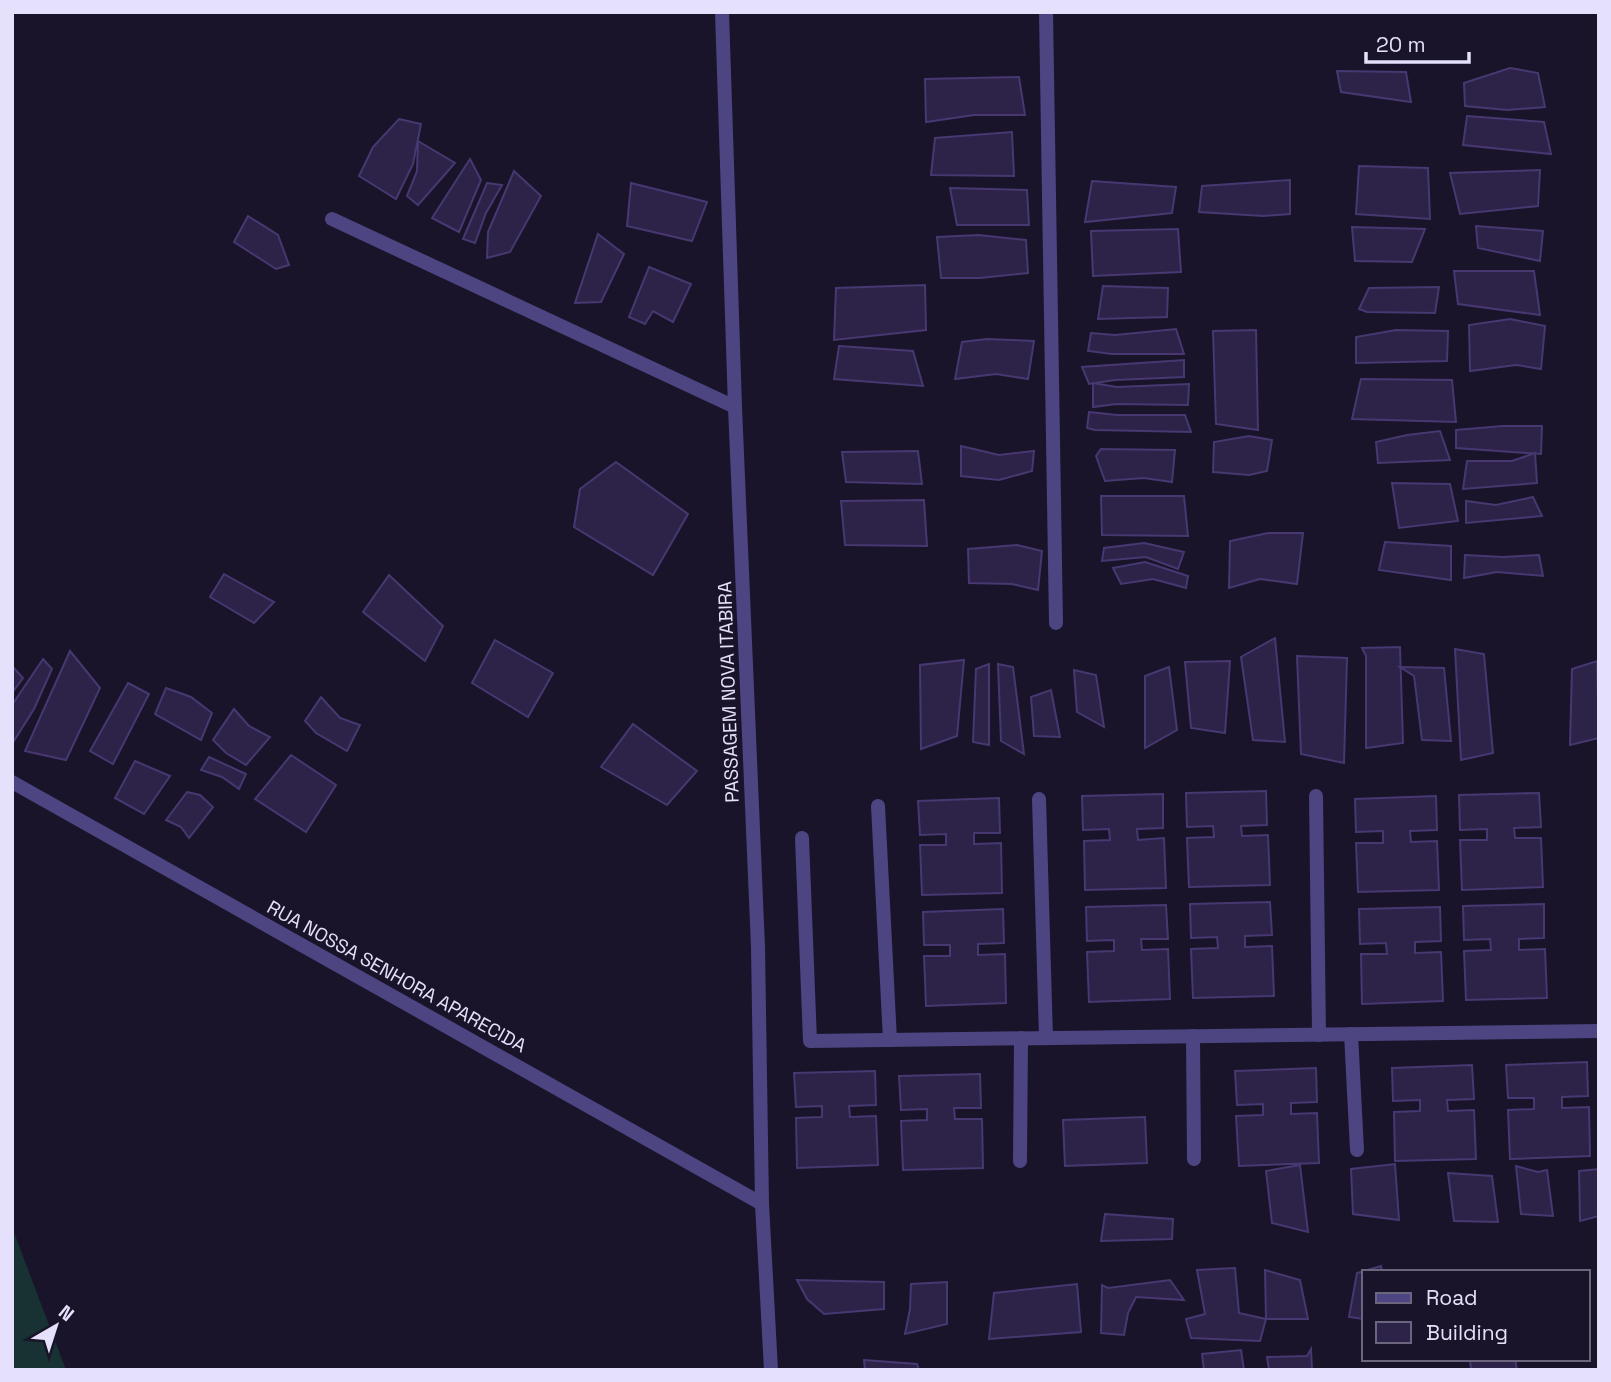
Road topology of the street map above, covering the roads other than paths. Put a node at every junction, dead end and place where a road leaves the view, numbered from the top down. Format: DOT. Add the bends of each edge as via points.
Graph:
graph roads {
  1 [pos="722,12"];
  2 [pos="1046,12"];
  3 [pos="332,219"];
  4 [pos="735,407"];
  5 [pos="1056,623"];
  6 [pos="12,782"];
  7 [pos="1316,796"];
  8 [pos="1039,799"];
  9 [pos="878,806"];
  10 [pos="802,838"];
  11 [pos="1599,1031"];
  12 [pos="1351,1034"];
  13 [pos="1319,1035"];
  14 [pos="1194,1037"];
  15 [pos="1021,1038"];
  16 [pos="1046,1038"];
  17 [pos="890,1040"];
  18 [pos="1357,1150"];
  19 [pos="1194,1159"];
  20 [pos="1020,1161"];
  21 [pos="762,1204"];
  22 [pos="771,1370"];
  1 -- 4 [label="street, PASSAGEM NOVA ITABIRA"];
  2 -- 5 [label="street"];
  3 -- 4 [label="street"];
  4 -- 21 [label="street, PASSAGEM NOVA ITABIRA" via="758,947"];
  6 -- 21 [label="street, RUA NOSSA SENHORA APARECIDA"];
  7 -- 13 [label="street"];
  8 -- 16 [label="street"];
  9 -- 17 [label="street"];
  10 -- 17 [label="street" via="810,1041"];
  11 -- 12 [label="street"];
  12 -- 13 [label="street"];
  12 -- 18 [label="street"];
  13 -- 14 [label="street"];
  14 -- 16 [label="street"];
  14 -- 19 [label="street"];
  15 -- 16 [label="street"];
  15 -- 17 [label="street"];
  15 -- 20 [label="street"];
  21 -- 22 [label="street, PASSAGEM NOVA ITABIRA"];
}
